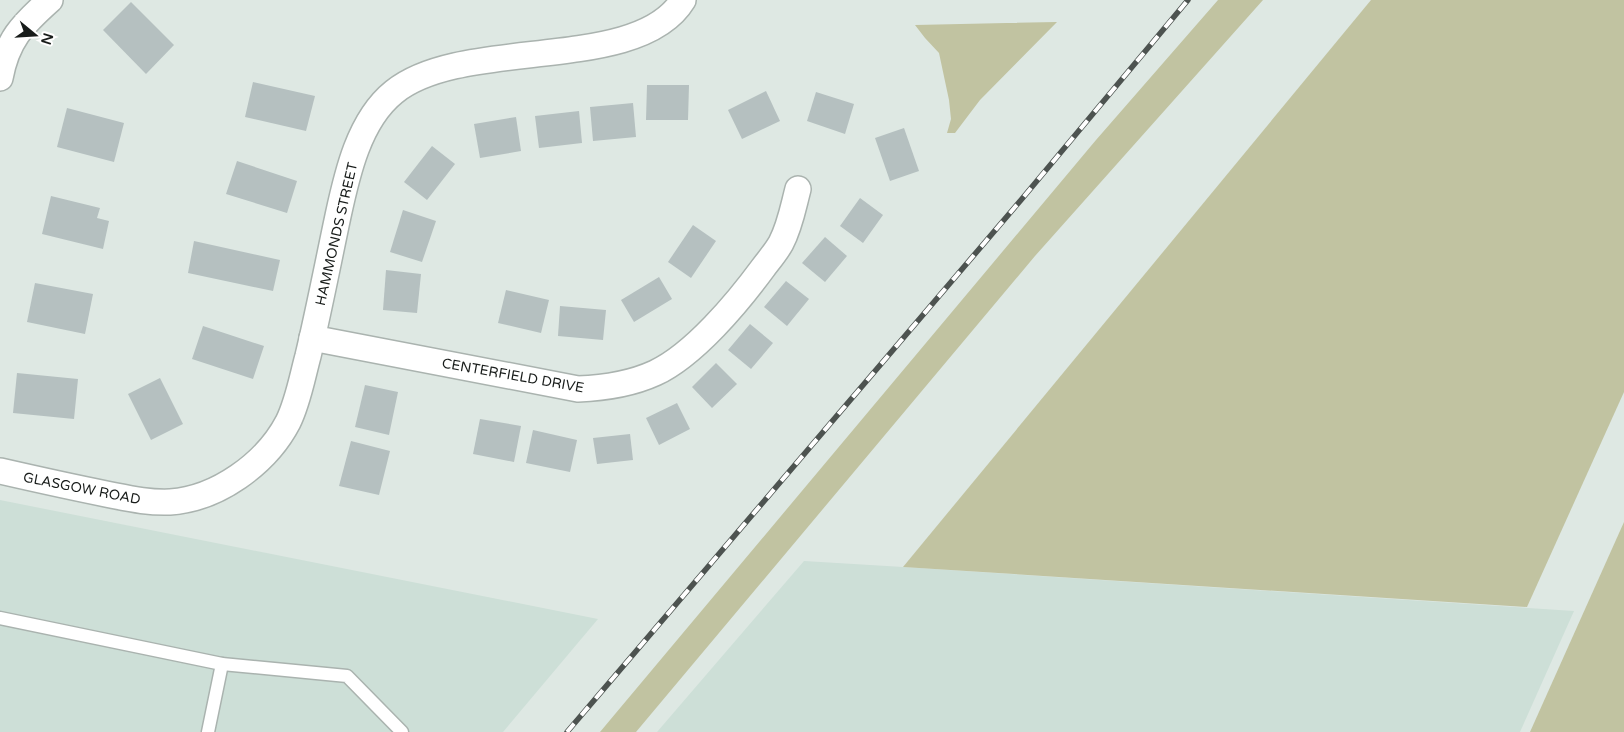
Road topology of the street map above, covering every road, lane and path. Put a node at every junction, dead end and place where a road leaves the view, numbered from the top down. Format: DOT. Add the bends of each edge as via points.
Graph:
graph roads {
  1 [pos="50,0"];
  2 [pos="683,0"];
  3 [pos="2,63"];
  4 [pos="798,189"];
  5 [pos="312,338"];
  6 [pos="0,471"];
  7 [pos="222,486"];
  8 [pos="0,618"];
  9 [pos="222,664"];
  10 [pos="208,732"];
  11 [pos="402,732"];
  1 -- 3 [label="street" via="16,34"];
  2 -- 5 [label="street, HAMMONDS STREET" via="664,21 646,32 607,43 458,65 426,73 392,93 362,135 352,160"];
  4 -- 5 [label="street, CENTERFIELD DRIVE" via="789,225 780,244 749,287 680,358 655,373 628,382 604,388 578,389"];
  5 -- 7 [label="street, HAMMONDS STREET" via="298,396 277,440 248,470"];
  6 -- 7 [label="street, GLASGOW ROAD" via="140,501 170,502 195,497"];
  8 -- 9 [label="lane"];
  9 -- 10 [label="lane"];
  9 -- 11 [label="lane" via="347,676"];
}
